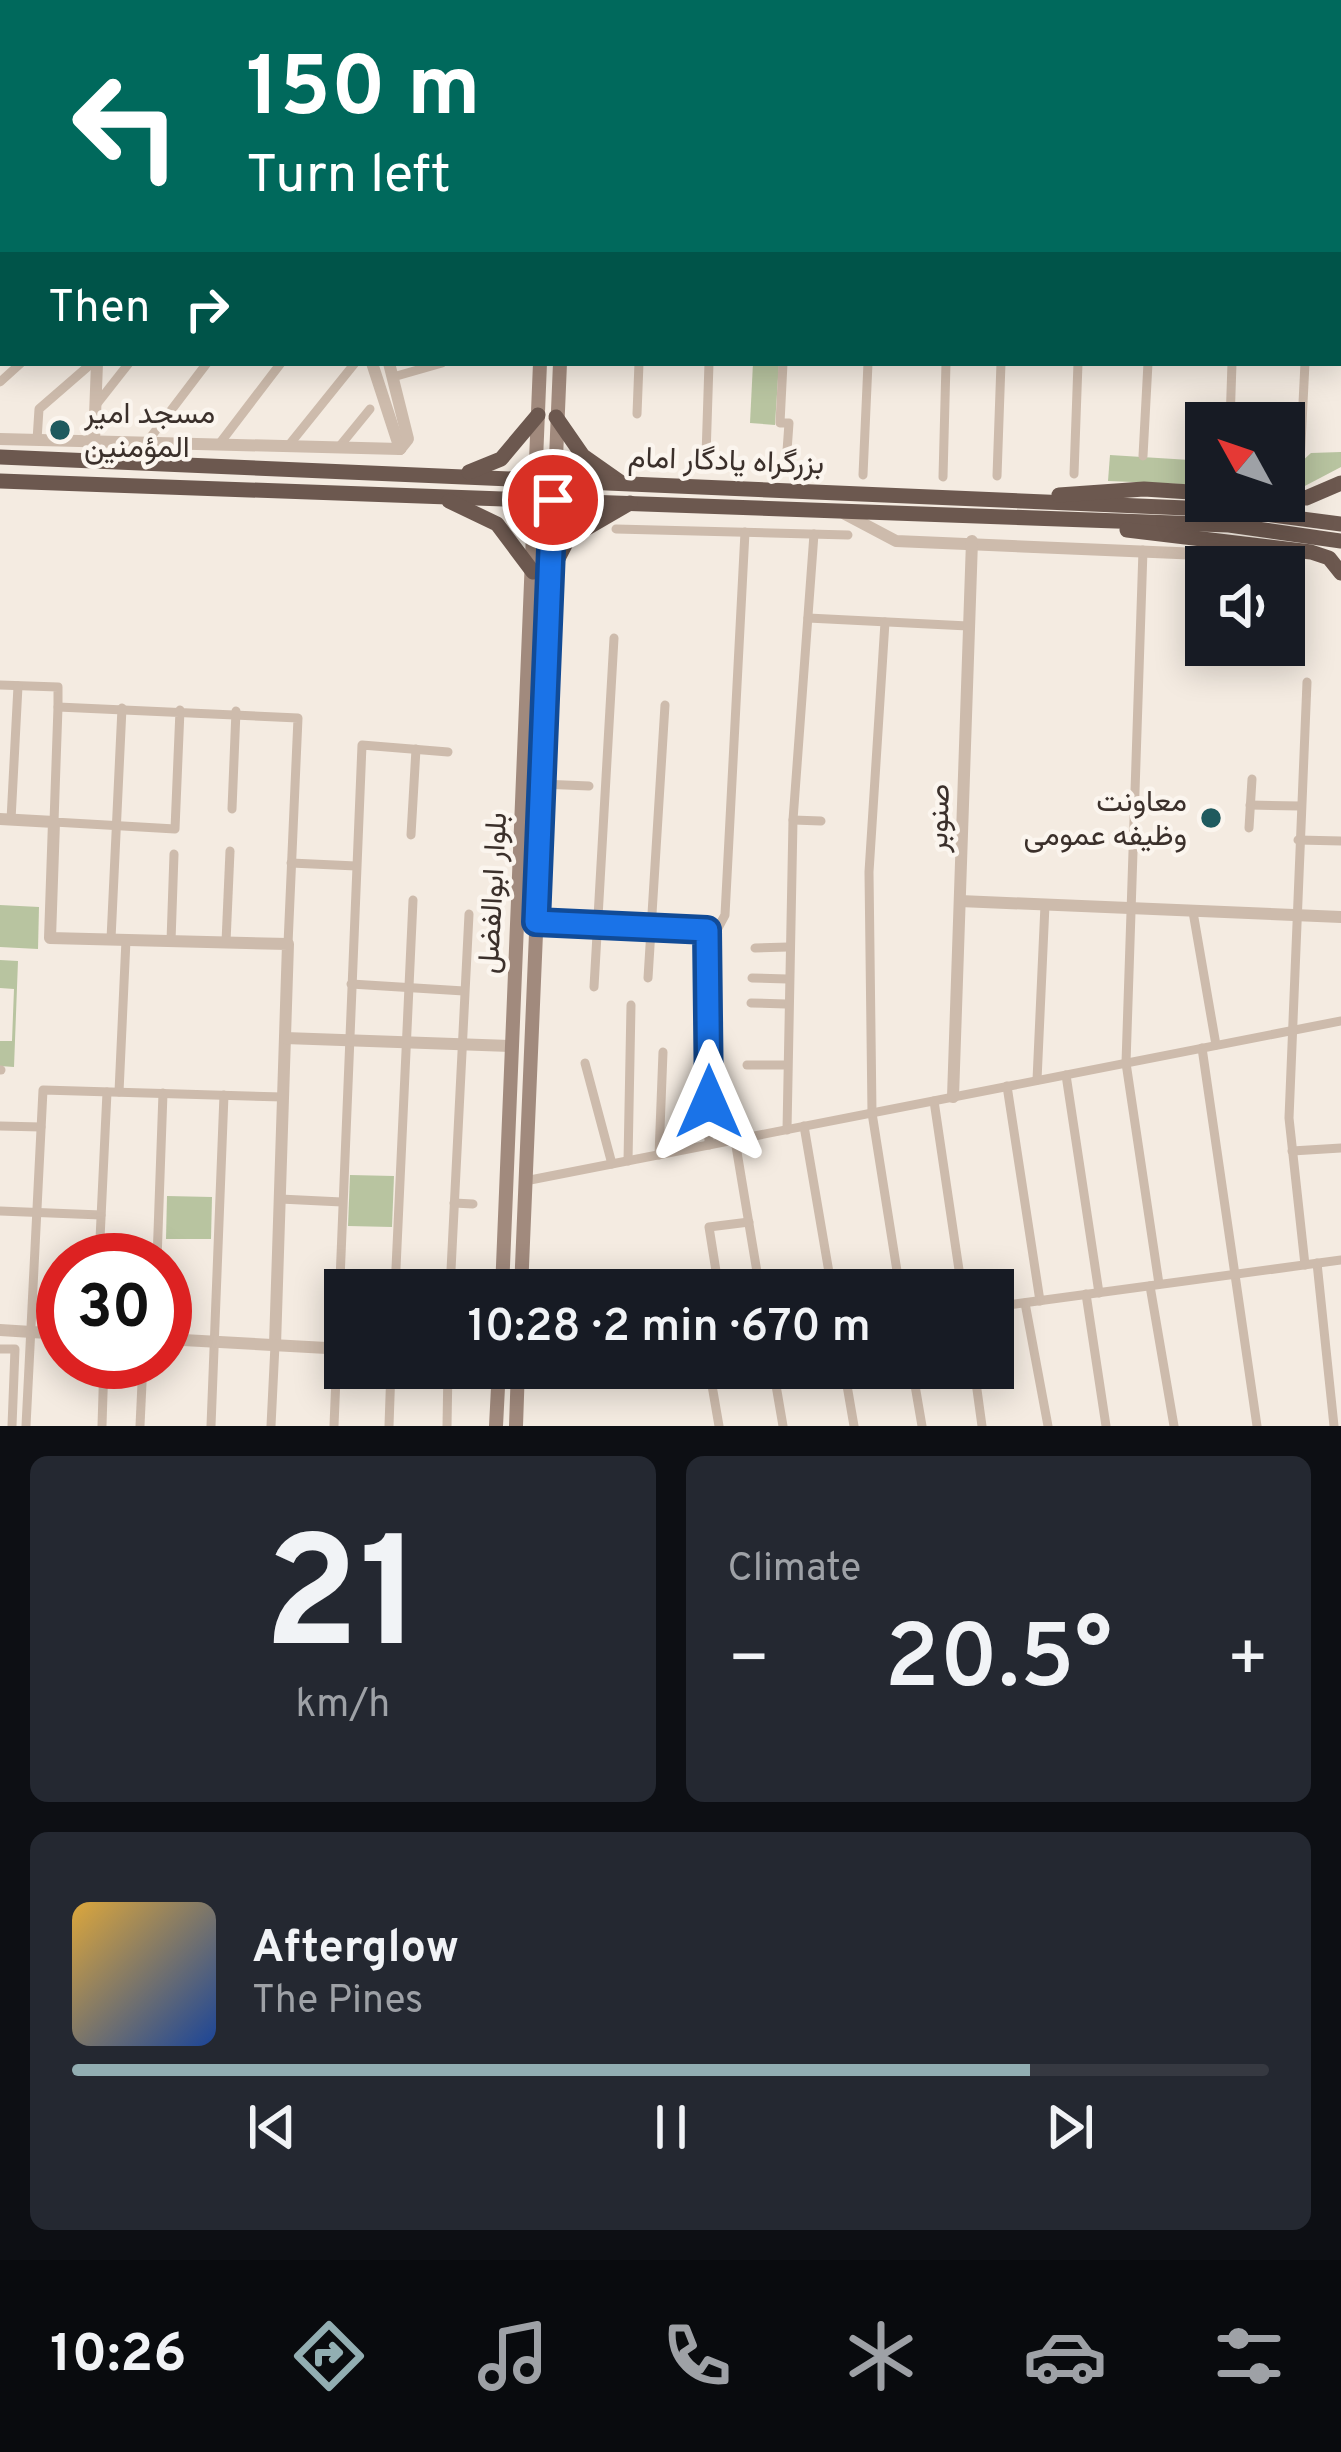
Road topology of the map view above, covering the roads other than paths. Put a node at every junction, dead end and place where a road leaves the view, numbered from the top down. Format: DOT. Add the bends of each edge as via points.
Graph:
graph roads {
  1 [pos="91,366"];
  2 [pos="95,366"];
  3 [pos="127,366"];
  4 [pos="205,366"];
  5 [pos="279,366"];
  6 [pos="353,366"];
  7 [pos="373,366"];
  8 [pos="540,366"];
  9 [pos="560,366"];
  10 [pos="639,366"];
  11 [pos="709,366"];
  12 [pos="783,366"];
  13 [pos="868,366"];
  14 [pos="946,366"];
  15 [pos="1001,366"];
  16 [pos="1078,366"];
  17 [pos="1148,366"];
  18 [pos="1232,366"];
  19 [pos="1305,366"];
  20 [pos="391,370"];
  21 [pos="378,382"];
  22 [pos="1231,402"];
  23 [pos="1303,402"];
  24 [pos="96,405"];
  25 [pos="370,409"];
  26 [pos="638,414"];
  27 [pos="538,415"];
  28 [pos="556,416"];
  29 [pos="37,440"];
  30 [pos="94,442"];
  31 [pos="147,442"];
  32 [pos="193,442"];
  33 [pos="220,443"];
  34 [pos="289,445"];
  35 [pos="339,447"];
  36 [pos="400,449"];
  37 [pos="1,451"];
  38 [pos="787,452"];
  39 [pos="706,456"];
  40 [pos="1143,456"];
  41 [pos="221,466"];
  42 [pos="464,474"];
  43 [pos="1074,474"];
  44 [pos="863,475"];
  45 [pos="997,476"];
  46 [pos="532,477"];
  47 [pos="943,477"];
  48 [pos="554,479"];
  49 [pos="0,481"];
  50 [pos="1341,483"];
  51 [pos="622,484"];
  52 [pos="1185,493"];
  53 [pos="435,496"];
  54 [pos="1305,498"];
  55 [pos="534,499"];
  56 [pos="553,500"];
  57 [pos="1027,500"];
  58 [pos="630,502"];
  59 [pos="838,511"];
  60 [pos="928,514"];
  61 [pos="1185,514"];
  62 [pos="1185,519"];
  63 [pos="1095,522"];
  64 [pos="1249,522"];
  65 [pos="1304,522"];
  66 [pos="1341,524"];
  67 [pos="616,529"];
  68 [pos="745,532"];
  69 [pos="814,534"];
  70 [pos="848,535"];
  71 [pos="972,541"];
  72 [pos="928,542"];
  73 [pos="1341,542"];
  74 [pos="1143,550"];
  75 [pos="1185,552"];
  76 [pos="541,573"];
  77 [pos="1341,574"];
  78 [pos="808,618"];
  79 [pos="885,622"];
  80 [pos="968,626"];
  81 [pos="614,638"];
  82 [pos="1307,682"];
  83 [pos="0,685"];
  84 [pos="19,686"];
  85 [pos="665,705"];
  86 [pos="58,707"];
  87 [pos="122,708"];
  88 [pos="180,710"];
  89 [pos="236,711"];
  90 [pos="416,749"];
  91 [pos="448,752"];
  92 [pos="1252,779"];
  93 [pos="542,784"];
  94 [pos="590,786"];
  95 [pos="1250,805"];
  96 [pos="1300,806"];
  97 [pos="232,809"];
  98 [pos="523,813"];
  99 [pos="540,814"];
  100 [pos="6,819"];
  101 [pos="794,820"];
  102 [pos="821,821"];
  103 [pos="54,822"];
  104 [pos="116,825"];
  105 [pos="1249,828"];
  106 [pos="411,835"];
  107 [pos="1298,840"];
  108 [pos="1341,841"];
  109 [pos="230,851"];
  110 [pos="174,854"];
  111 [pos="291,862"];
  112 [pos="356,866"];
  113 [pos="413,900"];
  114 [pos="960,901"];
  115 [pos="1045,905"];
  116 [pos="1130,909"];
  117 [pos="1193,911"];
  118 [pos="469,914"];
  119 [pos="1294,916"];
  120 [pos="1341,917"];
  121 [pos="536,922"];
  122 [pos="599,925"];
  123 [pos="651,929"];
  124 [pos="707,930"];
  125 [pos="111,939"];
  126 [pos="127,940"];
  127 [pos="171,940"];
  128 [pos="226,942"];
  129 [pos="288,944"];
  130 [pos="788,947"];
  131 [pos="755,949"];
  132 [pos="648,978"];
  133 [pos="752,978"];
  134 [pos="787,979"];
  135 [pos="351,985"];
  136 [pos="594,987"];
  137 [pos="409,988"];
  138 [pos="464,991"];
  139 [pos="751,1003"];
  140 [pos="786,1004"];
  141 [pos="631,1005"];
  142 [pos="1341,1021"];
  143 [pos="1289,1031"];
  144 [pos="285,1038"];
  145 [pos="348,1040"];
  146 [pos="406,1042"];
  147 [pos="460,1044"];
  148 [pos="1216,1045"];
  149 [pos="512,1046"];
  150 [pos="1202,1048"];
  151 [pos="663,1052"];
  152 [pos="1126,1063"];
  153 [pos="585,1064"];
  154 [pos="747,1065"];
  155 [pos="787,1065"];
  156 [pos="1066,1075"];
  157 [pos="1037,1080"];
  158 [pos="1007,1086"];
  159 [pos="112,1092"];
  160 [pos="163,1094"];
  161 [pos="224,1095"];
  162 [pos="283,1097"];
  163 [pos="953,1097"];
  164 [pos="934,1101"];
  165 [pos="872,1113"];
  166 [pos="0,1126"];
  167 [pos="804,1126"];
  168 [pos="41,1127"];
  169 [pos="787,1130"];
  170 [pos="735,1140"];
  171 [pos="709,1145"];
  172 [pos="1341,1148"];
  173 [pos="1292,1151"];
  174 [pos="659,1155"];
  175 [pos="628,1161"];
  176 [pos="612,1164"];
  177 [pos="525,1181"];
  178 [pos="280,1199"];
  179 [pos="342,1202"];
  180 [pos="454,1204"];
  181 [pos="473,1204"];
  182 [pos="0,1211"];
  183 [pos="37,1212"];
  184 [pos="101,1215"];
  185 [pos="749,1222"];
  186 [pos="101,1233"];
  187 [pos="158,1233"];
  188 [pos="1341,1260"];
  189 [pos="1311,1264"];
  190 [pos="342,1269"];
  191 [pos="395,1269"];
  192 [pos="451,1269"];
  193 [pos="503,1269"];
  194 [pos="522,1269"];
  195 [pos="716,1269"];
  196 [pos="757,1269"];
  197 [pos="828,1269"];
  198 [pos="897,1269"];
  199 [pos="959,1269"];
  200 [pos="1237,1274"];
  201 [pos="1154,1285"];
  202 [pos="1099,1293"];
  203 [pos="1086,1294"];
  204 [pos="1040,1301"];
  205 [pos="1024,1303"];
  206 [pos="1014,1304"];
  207 [pos="0,1330"];
  208 [pos="31,1332"];
  209 [pos="36,1332"];
  210 [pos="192,1341"];
  211 [pos="212,1342"];
  212 [pos="275,1346"];
  213 [pos="324,1348"];
  214 [pos="0,1349"];
  215 [pos="103,1389"];
  216 [pos="142,1389"];
  217 [pos="337,1389"];
  218 [pos="390,1389"];
  219 [pos="448,1389"];
  220 [pos="498,1389"];
  221 [pos="517,1389"];
  222 [pos="713,1389"];
  223 [pos="777,1389"];
  224 [pos="848,1389"];
  225 [pos="916,1389"];
  226 [pos="977,1389"];
  227 [pos="12,1426"];
  228 [pos="26,1426"];
  229 [pos="102,1426"];
  230 [pos="140,1426"];
  231 [pos="211,1426"];
  232 [pos="271,1426"];
  233 [pos="334,1426"];
  234 [pos="389,1426"];
  235 [pos="447,1426"];
  236 [pos="496,1426"];
  237 [pos="515,1426"];
  238 [pos="719,1426"];
  239 [pos="783,1426"];
  240 [pos="854,1426"];
  241 [pos="922,1426"];
  242 [pos="982,1426"];
  243 [pos="1048,1426"];
  244 [pos="1106,1426"];
  245 [pos="1174,1426"];
  246 [pos="1257,1426"];
  247 [pos="1334,1426"];
  1 -- 29 [label="street" via="39,409"];
  2 -- 24 [label="street"];
  3 -- 24 [label="street"];
  4 -- 31 [label="street"];
  5 -- 33 [label="street"];
  6 -- 34 [label="street"];
  7 -- 21 [label="street"];
  8 -- 27 [label="main road, بلوار ابوالفضل"];
  9 -- 28 [label="main road, بلوار ابوالفضل"];
  10 -- 26 [label="street"];
  11 -- 39 [label="street"];
  12 -- 38 [label="street"];
  13 -- 44 [label="street"];
  14 -- 47 [label="street"];
  15 -- 45 [label="street"];
  16 -- 43 [label="street"];
  17 -- 40 [label="street"];
  18 -- 22 [label="street"];
  19 -- 23 [label="street"];
  20 -- 21 [label="street"];
  20 -- 36 [label="street" via="408,439"];
  21 -- 36 [label="street"];
  24 -- 30 [label="street"];
  25 -- 35 [label="street"];
  27 -- 42 [label="highway" via="501,459"];
  27 -- 46 [label="main road, بلوار ابوالفضل"];
  28 -- 48 [label="main road, بلوار ابوالفضل"];
  28 -- 51 [label="highway" via="583,456"];
  29 -- 30 [label="street"];
  29 -- 37 [label="street"];
  30 -- 31 [label="street"];
  31 -- 32 [label="street"];
  32 -- 33 [label="street"];
  32 -- 41 [label="street"];
  33 -- 34 [label="street"];
  34 -- 35 [label="street"];
  35 -- 36 [label="street"];
  37 -- 41 [label="highway, بزرگراه یادگار امام"];
  41 -- 42 [label="highway, بزرگراه یادگار امام"];
  42 -- 46 [label="highway, بزرگراه یادگار امام"];
  46 -- 48 [label="highway, بزرگراه یادگار امام"];
  46 -- 55 [label="main road, بلوار ابوالفضل"];
  48 -- 51 [label="highway, بزرگراه یادگار امام"];
  48 -- 56 [label="main road, بلوار ابوالفضل"];
  49 -- 53 [label="highway, بزرگراه یادگار امام"];
  50 -- 54 [label="highway"];
  51 -- 57 [label="highway, بزرگراه یادگار امام"];
  52 -- 57 [label="highway"];
  53 -- 55 [label="highway, بزرگراه یادگار امام"];
  53 -- 76 [label="highway" via="497,524"];
  55 -- 56 [label="highway, بزرگراه یادگار امام"];
  55 -- 76 [label="main road, بلوار ابوالفضل"];
  56 -- 58 [label="highway, بزرگراه یادگار امام"];
  56 -- 76 [label="main road, بلوار ابوالفضل"];
  57 -- 61 [label="highway, بزرگراه یادگار امام"];
  58 -- 59 [label="highway, بزرگراه یادگار امام"];
  58 -- 76 [label="highway" via="568,539"];
  59 -- 60 [label="highway, بزرگراه یادگار امام"];
  59 -- 72 [label="street" via="896,541"];
  60 -- 63 [label="highway, بزرگراه یادگار امام"];
  60 -- 72 [label="street"];
  62 -- 63 [label="highway, بزرگراه یادگار امام"];
  63 -- 77 [label="highway" via="1311,552"];
  64 -- 73 [label="highway"];
  65 -- 66 [label="highway"];
  67 -- 68 [label="street"];
  68 -- 69 [label="street"];
  68 -- 124 [label="street" via="725,915"];
  69 -- 70 [label="street"];
  69 -- 78 [label="street"];
  71 -- 72 [label="street"];
  71 -- 74 [label="street"];
  71 -- 80 [label="street, صنوبر"];
  74 -- 75 [label="street"];
  74 -- 116 [label="street"];
  76 -- 93 [label="main road, بلوار ابوالفضل"];
  76 -- 98 [label="main road, بلوار ابوالفضل"];
  78 -- 79 [label="street"];
  78 -- 101 [label="street"];
  79 -- 80 [label="street"];
  79 -- 165 [label="street" via="869,872"];
  80 -- 114 [label="street, صنوبر"];
  81 -- 122 [label="street"];
  82 -- 96 [label="street"];
  83 -- 84 [label="street"];
  84 -- 86 [label="street" via="58,687"];
  84 -- 100 [label="street"];
  85 -- 123 [label="street"];
  86 -- 87 [label="street"];
  86 -- 103 [label="street"];
  87 -- 88 [label="street"];
  87 -- 104 [label="street"];
  88 -- 89 [label="street"];
  88 -- 104 [label="street" via="175,829"];
  89 -- 97 [label="street"];
  89 -- 111 [label="street" via="298,718"];
  90 -- 91 [label="street"];
  90 -- 106 [label="street"];
  90 -- 112 [label="street" via="362,745"];
  92 -- 95 [label="street"];
  93 -- 94 [label="street"];
  93 -- 99 [label="main road, بلوار ابوالفضل"];
  95 -- 96 [label="street"];
  95 -- 105 [label="street"];
  96 -- 107 [label="street"];
  98 -- 99 [label="main road"];
  98 -- 149 [label="main road, بلوار ابوالفضل"];
  99 -- 121 [label="main road, بلوار ابوالفضل"];
  100 -- 103 [label="street"];
  101 -- 102 [label="street"];
  101 -- 130 [label="street"];
  103 -- 104 [label="street"];
  103 -- 125 [label="street" via="50,938"];
  104 -- 125 [label="street"];
  107 -- 108 [label="street"];
  107 -- 119 [label="street"];
  109 -- 128 [label="street"];
  110 -- 127 [label="street"];
  111 -- 112 [label="street"];
  111 -- 129 [label="street"];
  112 -- 135 [label="street"];
  113 -- 137 [label="street"];
  114 -- 115 [label="street"];
  114 -- 163 [label="street, صنوبر"];
  115 -- 116 [label="street"];
  115 -- 157 [label="street"];
  116 -- 117 [label="street"];
  116 -- 152 [label="street"];
  117 -- 119 [label="street"];
  117 -- 148 [label="street"];
  118 -- 138 [label="street"];
  119 -- 120 [label="street"];
  119 -- 143 [label="street"];
  121 -- 122 [label="street"];
  121 -- 177 [label="main road, بلوار ابوالفضل"];
  122 -- 123 [label="street"];
  122 -- 136 [label="street"];
  123 -- 124 [label="street"];
  123 -- 132 [label="street"];
  124 -- 171 [label="street"];
  125 -- 126 [label="street"];
  126 -- 127 [label="street"];
  126 -- 159 [label="street"];
  127 -- 128 [label="street"];
  128 -- 129 [label="street"];
  129 -- 144 [label="street"];
  130 -- 131 [label="street"];
  130 -- 134 [label="street"];
  133 -- 134 [label="street"];
  134 -- 140 [label="street"];
  135 -- 137 [label="street"];
  135 -- 145 [label="street"];
  137 -- 138 [label="street"];
  137 -- 146 [label="street"];
  138 -- 147 [label="street"];
  139 -- 140 [label="street"];
  140 -- 155 [label="street"];
  141 -- 175 [label="street"];
  142 -- 143 [label="street"];
  143 -- 148 [label="street"];
  143 -- 173 [label="street"];
  144 -- 145 [label="street"];
  144 -- 162 [label="street"];
  145 -- 146 [label="street"];
  145 -- 179 [label="street"];
  146 -- 147 [label="street"];
  146 -- 191 [label="street"];
  147 -- 149 [label="street"];
  147 -- 180 [label="street"];
  148 -- 150 [label="street"];
  149 -- 193 [label="main road, بلوار ابوالفضل"];
  150 -- 152 [label="street"];
  150 -- 200 [label="street"];
  151 -- 174 [label="street"];
  152 -- 156 [label="street"];
  152 -- 201 [label="street"];
  153 -- 176 [label="street"];
  154 -- 155 [label="street"];
  155 -- 169 [label="street"];
  156 -- 157 [label="street"];
  156 -- 202 [label="street"];
  157 -- 158 [label="street"];
  158 -- 163 [label="street"];
  158 -- 204 [label="street"];
  159 -- 160 [label="street"];
  159 -- 168 [label="street" via="43,1090"];
  159 -- 184 [label="street"];
  160 -- 161 [label="street"];
  160 -- 187 [label="street"];
  161 -- 162 [label="street"];
  161 -- 211 [label="street"];
  162 -- 178 [label="street"];
  163 -- 164 [label="street"];
  164 -- 165 [label="street"];
  164 -- 199 [label="street"];
  165 -- 167 [label="street"];
  165 -- 198 [label="street"];
  166 -- 168 [label="street"];
  167 -- 169 [label="street"];
  167 -- 197 [label="street"];
  168 -- 183 [label="street"];
  169 -- 170 [label="street"];
  170 -- 171 [label="street"];
  170 -- 185 [label="street"];
  171 -- 174 [label="street"];
  172 -- 173 [label="street"];
  173 -- 189 [label="street"];
  174 -- 175 [label="street"];
  175 -- 176 [label="street"];
  176 -- 177 [label="street"];
  177 -- 194 [label="main road, بلوار ابوالفضل"];
  178 -- 179 [label="street"];
  178 -- 212 [label="street"];
  179 -- 190 [label="street"];
  180 -- 181 [label="street"];
  180 -- 192 [label="street"];
  182 -- 183 [label="street"];
  183 -- 184 [label="street"];
  183 -- 208 [label="street"];
  184 -- 186 [label="street"];
  185 -- 195 [label="street" via="709,1227"];
  185 -- 196 [label="street"];
  188 -- 189 [label="street"];
  189 -- 200 [label="street"];
  189 -- 247 [label="street"];
  200 -- 201 [label="street"];
  200 -- 246 [label="street"];
  201 -- 202 [label="street"];
  201 -- 245 [label="street"];
  202 -- 203 [label="street"];
  203 -- 204 [label="street"];
  203 -- 244 [label="street"];
  204 -- 205 [label="street"];
  205 -- 206 [label="street"];
  205 -- 243 [label="street"];
  207 -- 208 [label="street"];
  208 -- 209 [label="street"];
  208 -- 228 [label="street"];
  210 -- 211 [label="street"];
  211 -- 212 [label="street"];
  211 -- 231 [label="street"];
  212 -- 213 [label="street"];
  212 -- 232 [label="street"];
  214 -- 227 [label="street" via="15,1349"];
  215 -- 229 [label="street"];
  216 -- 230 [label="street"];
  217 -- 233 [label="street"];
  218 -- 234 [label="street"];
  219 -- 235 [label="street"];
  220 -- 236 [label="main road"];
  221 -- 237 [label="main road"];
  222 -- 238 [label="street"];
  223 -- 239 [label="street"];
  224 -- 240 [label="street"];
  225 -- 241 [label="street"];
  226 -- 242 [label="street"];
}
